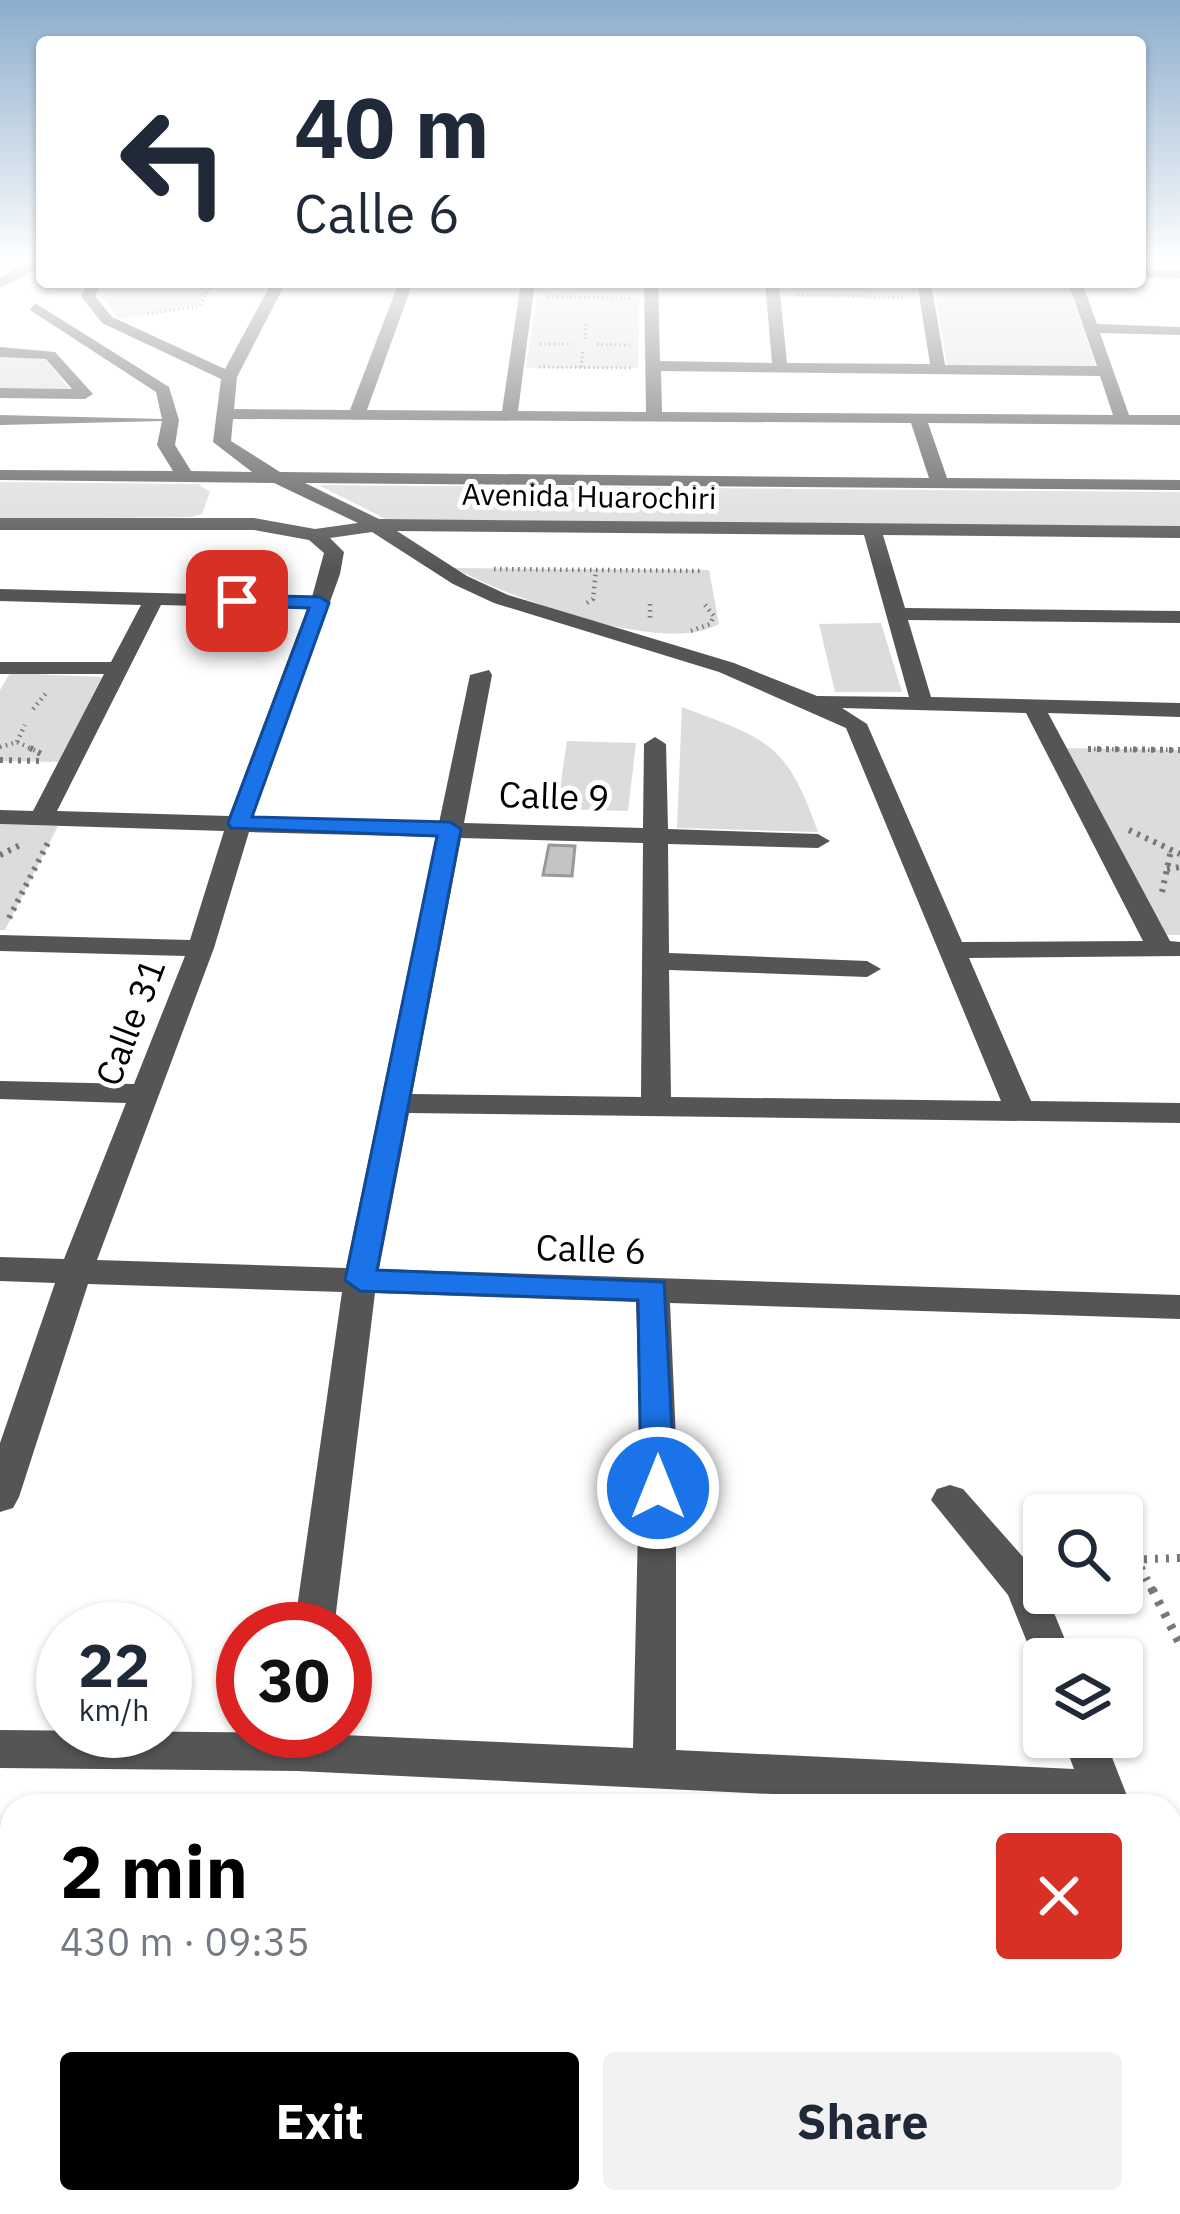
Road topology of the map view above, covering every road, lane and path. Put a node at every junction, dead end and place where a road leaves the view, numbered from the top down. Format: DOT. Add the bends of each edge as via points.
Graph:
graph roads {
  1 [pos="57,362"];
  2 [pos="120,362"];
  3 [pos="198,362"];
  4 [pos="237,362"];
  5 [pos="376,362"];
  6 [pos="519,362"];
  7 [pos="582,362"];
  8 [pos="645,362"];
  9 [pos="779,362"];
  10 [pos="937,362"];
  11 [pos="1103,362"];
  12 [pos="528,367"];
  13 [pos="645,367"];
  14 [pos="581,368"];
  15 [pos="780,368"];
  16 [pos="938,369"];
  17 [pos="1106,370"];
  18 [pos="229,377"];
  19 [pos="85,394"];
  20 [pos="2,395"];
  21 [pos="222,413"];
  22 [pos="357,415"];
  23 [pos="509,416"];
  24 [pos="654,417"];
  25 [pos="918,418"];
  26 [pos="0,420"];
  27 [pos="106,420"];
  28 [pos="155,420"];
  29 [pos="1123,420"];
  30 [pos="1180,420"];
  31 [pos="0,475"];
  32 [pos="185,476"];
  33 [pos="280,477"];
  34 [pos="940,483"];
  35 [pos="1180,485"];
  36 [pos="0,524"];
  37 [pos="377,525"];
  38 [pos="872,529"];
  39 [pos="1180,532"];
  40 [pos="315,535"];
  41 [pos="480,568"];
  42 [pos="596,570"];
  43 [pos="700,571"];
  44 [pos="0,595"];
  45 [pos="154,599"];
  46 [pos="320,603"];
  47 [pos="705,605"];
  48 [pos="574,611"];
  49 [pos="896,614"];
  50 [pos="1180,617"];
  51 [pos="683,632"];
  52 [pos="0,668"];
  53 [pos="116,668"];
  54 [pos="481,676"];
  55 [pos="43,693"];
  56 [pos="816,701"];
  57 [pos="922,704"];
  58 [pos="1034,706"];
  59 [pos="34,709"];
  60 [pos="1180,710"];
  61 [pos="25,725"];
  62 [pos="655,744"];
  63 [pos="0,747"];
  64 [pos="0,760"];
  65 [pos="57,761"];
  66 [pos="0,817"];
  67 [pos="48,822"];
  68 [pos="239,823"];
  69 [pos="1117,824"];
  70 [pos="450,829"];
  71 [pos="654,835"];
  72 [pos="818,842"];
  73 [pos="1171,850"];
  74 [pos="1180,854"];
  75 [pos="1180,867"];
  76 [pos="1167,868"];
  77 [pos="1160,902"];
  78 [pos="2,935"];
  79 [pos="201,948"];
  80 [pos="1170,949"];
  81 [pos="952,950"];
  82 [pos="653,961"];
  83 [pos="867,969"];
  84 [pos="0,1090"];
  85 [pos="144,1094"];
  86 [pos="395,1103"];
  87 [pos="656,1107"];
  88 [pos="1020,1111"];
  89 [pos="1180,1113"];
  90 [pos="0,1269"];
  91 [pos="76,1271"];
  92 [pos="360,1280"];
  93 [pos="653,1290"];
  94 [pos="1180,1307"];
  95 [pos="0,1497"];
  96 [pos="950,1500"];
  97 [pos="1143,1558"];
  98 [pos="1180,1558"];
  99 [pos="1143,1572"];
  100 [pos="318,1602"];
  101 [pos="1045,1638"];
  102 [pos="1180,1644"];
  103 [pos="216,1744"];
  104 [pos="372,1748"];
  105 [pos="0,1749"];
  106 [pos="1092,1758"];
  107 [pos="654,1771"];
  108 [pos="1041,1794"];
  109 [pos="1106,1794"];
  1 -- 19 [label="street"];
  2 -- 32 [label="street" via="163,390 171,420 166,445"];
  3 -- 18 [label="street"];
  4 -- 18 [label="street"];
  5 -- 22 [label="street"];
  6 -- 23 [label="street"];
  7 -- 14 [label="path"];
  8 -- 13 [label="street"];
  9 -- 15 [label="street"];
  10 -- 16 [label="street"];
  11 -- 17 [label="street"];
  12 -- 14 [label="path"];
  13 -- 14 [label="path"];
  13 -- 15 [label="street"];
  13 -- 24 [label="street"];
  15 -- 16 [label="street"];
  16 -- 17 [label="street"];
  17 -- 29 [label="street"];
  18 -- 21 [label="street"];
  19 -- 20 [label="street"];
  19 -- 27 [label="street" via="98,397"];
  21 -- 22 [label="street"];
  21 -- 33 [label="street" via="221,442 244,464"];
  22 -- 23 [label="street"];
  23 -- 24 [label="street"];
  24 -- 25 [label="street"];
  25 -- 29 [label="street"];
  25 -- 34 [label="street"];
  26 -- 27 [label="street"];
  27 -- 28 [label="street"];
  29 -- 30 [label="street"];
  31 -- 32 [label="street, Avenida Huarochiri"];
  32 -- 33 [label="street, Avenida Huarochiri"];
  33 -- 34 [label="street, Avenida Huarochiri"];
  33 -- 37 [label="street"];
  34 -- 35 [label="street, Avenida Huarochiri"];
  36 -- 40 [label="street, Avenida Huarochiri" via="254,524"];
  37 -- 38 [label="street, Avenida Huarochiri"];
  37 -- 40 [label="street, Avenida Huarochiri"];
  37 -- 56 [label="street" via="497,598 666,645"];
  38 -- 39 [label="street, Avenida Huarochiri"];
  38 -- 49 [label="street"];
  40 -- 46 [label="street, Calle 31" via="334,552"];
  41 -- 42 [label="path"];
  42 -- 43 [label="path"];
  42 -- 48 [label="path" via="593,599"];
  44 -- 45 [label="street"];
  45 -- 46 [label="street"];
  45 -- 53 [label="street"];
  46 -- 68 [label="street, Calle 31"];
  47 -- 51 [label="path" via="710,624"];
  49 -- 50 [label="street"];
  49 -- 57 [label="street"];
  52 -- 53 [label="street"];
  53 -- 67 [label="street"];
  54 -- 70 [label="street"];
  55 -- 59 [label="path"];
  56 -- 57 [label="street"];
  56 -- 81 [label="street" via="856,724"];
  57 -- 58 [label="street"];
  58 -- 60 [label="street"];
  58 -- 80 [label="street"];
  61 -- 63 [label="path" via="17,742"];
  62 -- 71 [label="street"];
  64 -- 65 [label="path"];
  66 -- 67 [label="street, Calle 9"];
  67 -- 68 [label="street, Calle 9"];
  67 -- 78 [label="path"];
  68 -- 70 [label="street, Calle 9"];
  68 -- 79 [label="street, Calle 31"];
  69 -- 73 [label="path"];
  70 -- 71 [label="street, Calle 9"];
  70 -- 86 [label="street"];
  71 -- 72 [label="street, Calle 9"];
  71 -- 82 [label="street"];
  73 -- 74 [label="path"];
  73 -- 76 [label="path"];
  75 -- 76 [label="path"];
  76 -- 77 [label="path"];
  78 -- 79 [label="street"];
  79 -- 85 [label="street, Calle 31"];
  80 -- 81 [label="street"];
  81 -- 88 [label="street"];
  82 -- 83 [label="street"];
  82 -- 87 [label="street"];
  84 -- 85 [label="street"];
  85 -- 91 [label="street, Calle 31"];
  86 -- 87 [label="street"];
  86 -- 92 [label="street"];
  87 -- 88 [label="street"];
  88 -- 89 [label="street"];
  90 -- 91 [label="street, Calle 6"];
  91 -- 92 [label="street, Calle 6"];
  91 -- 95 [label="street, Calle 31"];
  92 -- 93 [label="street, Calle 6"];
  92 -- 100 [label="street"];
  93 -- 94 [label="street, Calle 6"];
  93 -- 107 [label="street"];
  96 -- 101 [label="street" via="1024,1586"];
  97 -- 98 [label="path"];
  99 -- 102 [label="path"];
  103 -- 105 [label="street"];
  104 -- 107 [label="street"];
  106 -- 109 [label="street"];
  107 -- 108 [label="street"];
}
